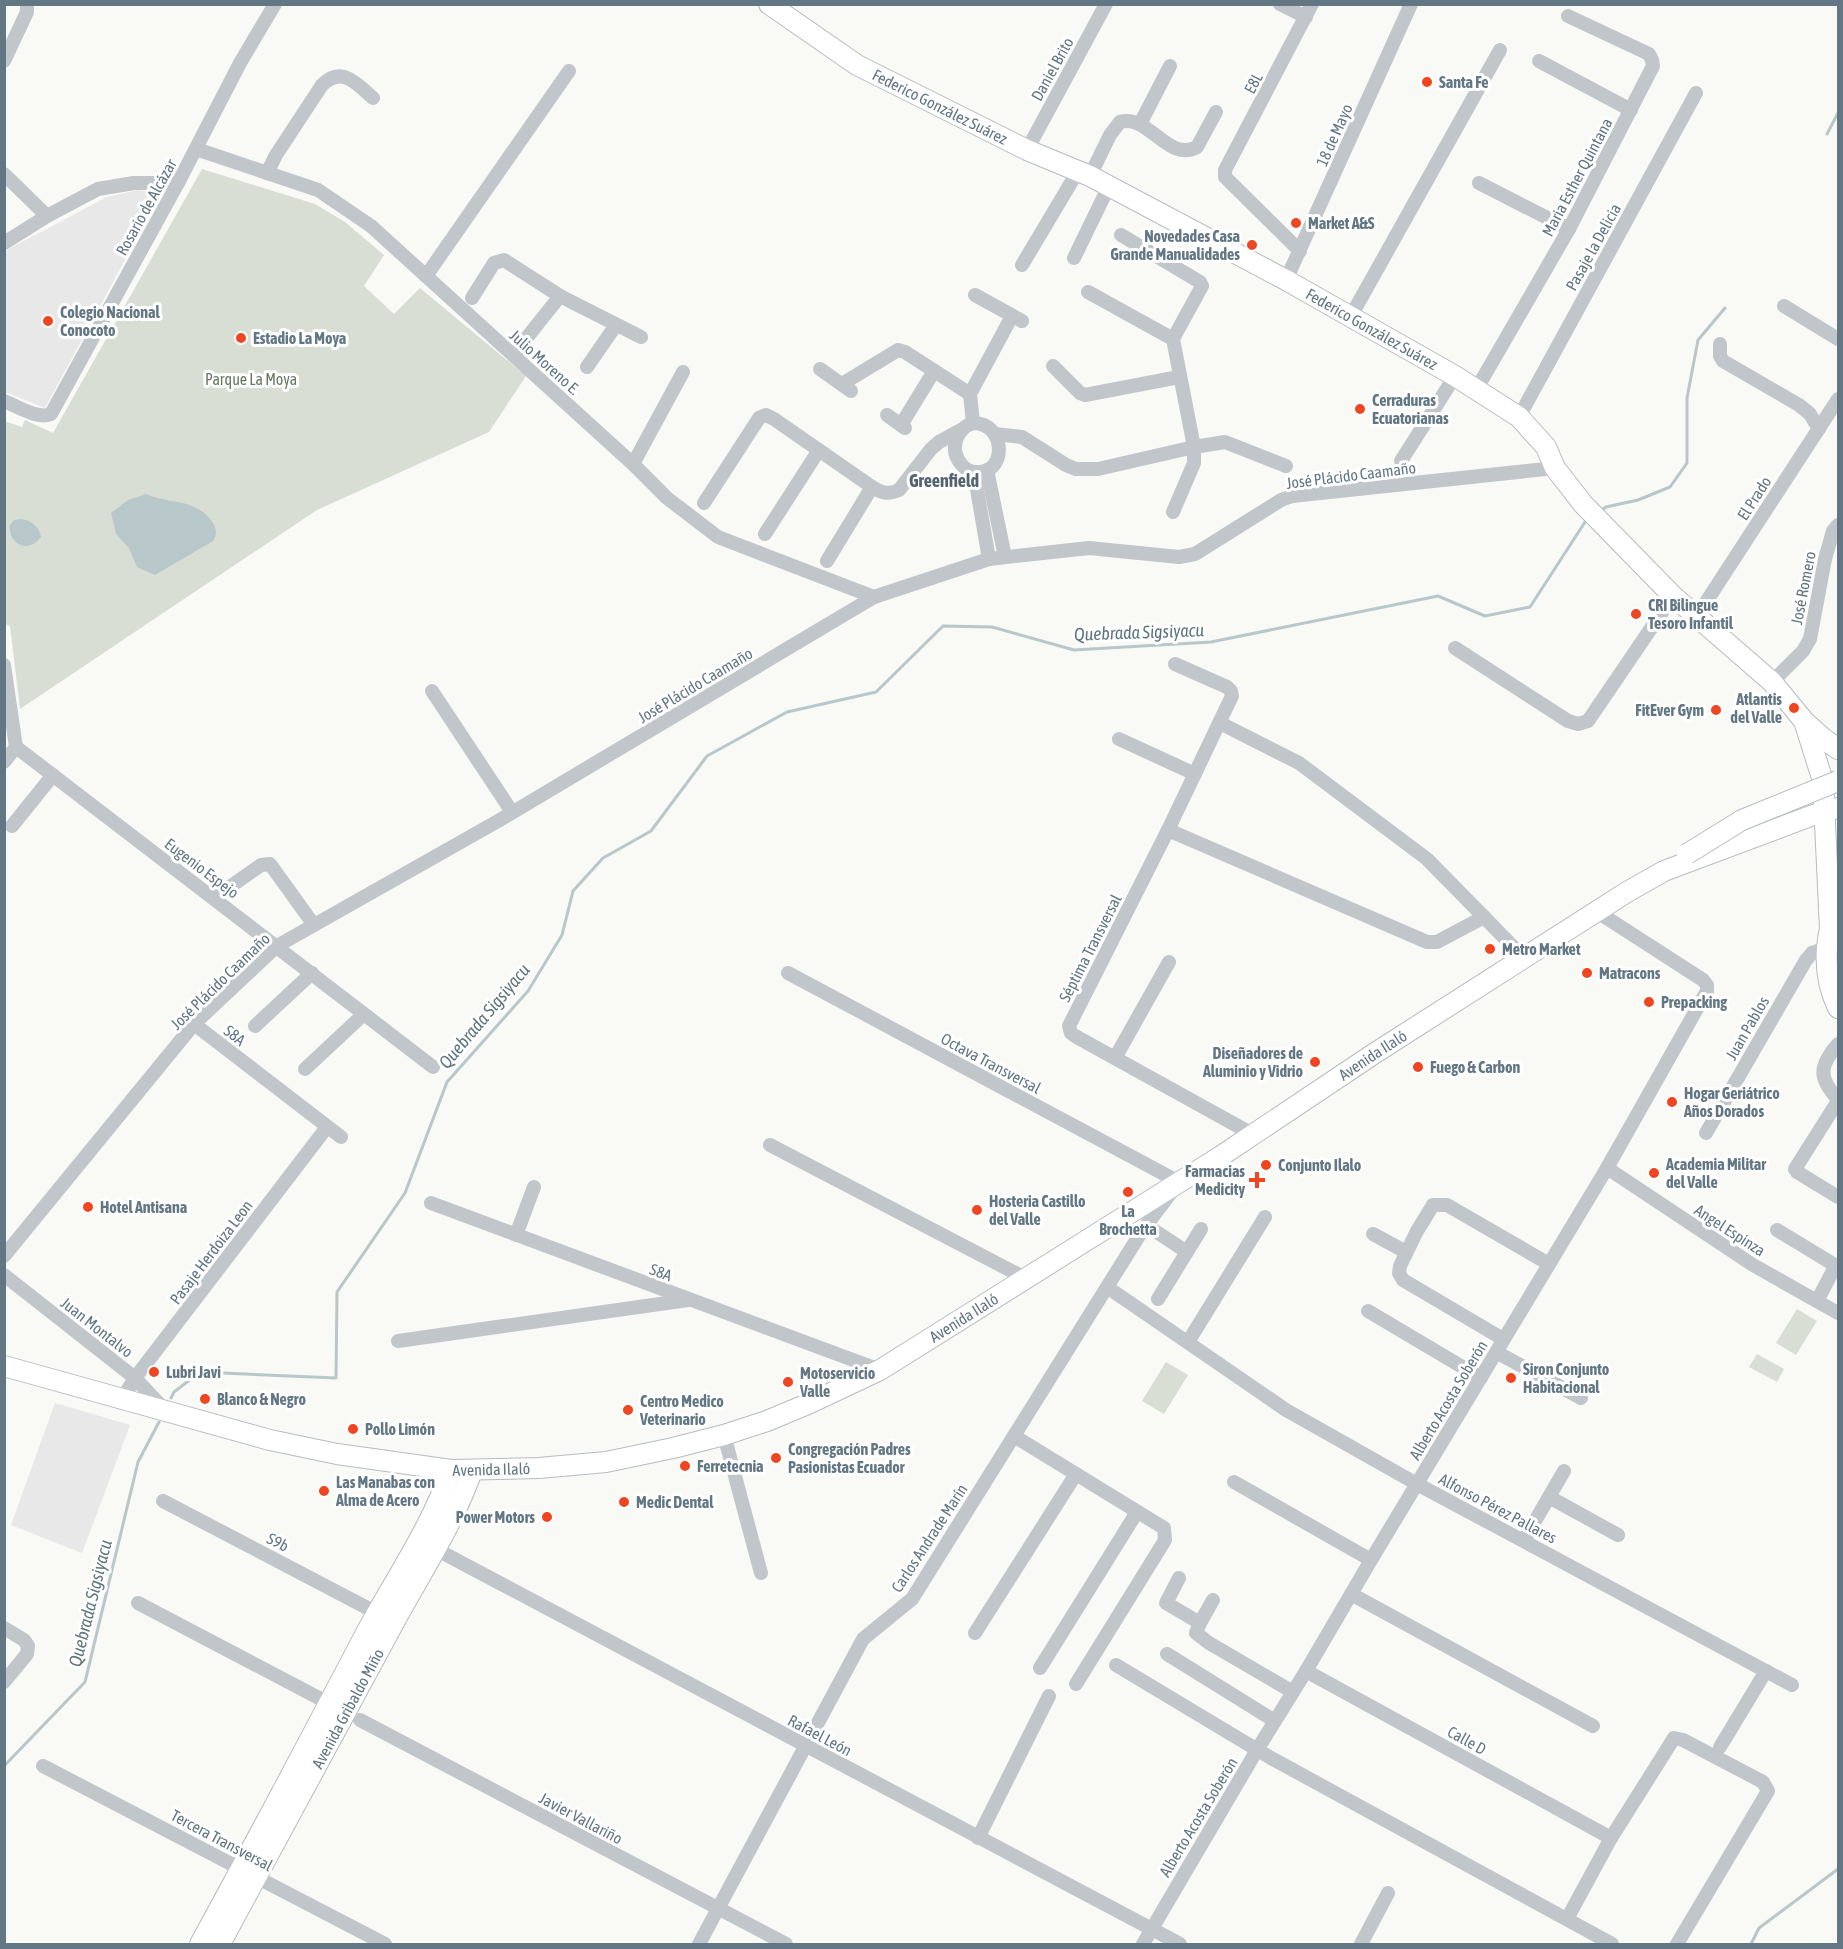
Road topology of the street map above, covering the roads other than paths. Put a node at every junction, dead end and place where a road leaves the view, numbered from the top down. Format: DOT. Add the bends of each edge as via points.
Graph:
graph roads {
  1 [pos="27,4"];
  2 [pos="275,4"];
  3 [pos="769,4"];
  4 [pos="1106,4"];
  5 [pos="1280,4"];
  6 [pos="1411,4"];
  7 [pos="1309,11"];
  8 [pos="1568,16"];
  9 [pos="1500,50"];
  10 [pos="4,61"];
  11 [pos="1539,61"];
  12 [pos="1170,66"];
  13 [pos="569,71"];
  14 [pos="1696,93"];
  15 [pos="373,98"];
  16 [pos="1631,110"];
  17 [pos="1216,112"];
  18 [pos="1140,124"];
  19 [pos="196,149"];
  20 [pos="1027,150"];
  21 [pos="267,173"];
  22 [pos="4,174"];
  23 [pos="1084,174"];
  24 [pos="178,183"];
  25 [pos="1479,183"];
  26 [pos="1109,186"];
  27 [pos="47,216"];
  28 [pos="1569,229"];
  29 [pos="1121,235"];
  30 [pos="4,243"];
  31 [pos="1300,250"];
  32 [pos="1074,258"];
  33 [pos="1022,265"];
  34 [pos="426,276"];
  35 [pos="1287,280"];
  36 [pos="1088,292"];
  37 [pos="975,295"];
  38 [pos="560,296"];
  39 [pos="472,298"];
  40 [pos="1784,306"];
  41 [pos="1351,316"];
  42 [pos="616,324"];
  43 [pos="641,338"];
  44 [pos="1173,339"];
  45 [pos="1839,339"];
  46 [pos="1720,344"];
  47 [pos="513,355"];
  48 [pos="1053,366"];
  49 [pos="587,367"];
  50 [pos="820,369"];
  51 [pos="934,371"];
  52 [pos="683,372"];
  53 [pos="1455,376"];
  54 [pos="1179,377"];
  55 [pos="1476,390"];
  56 [pos="970,394"];
  57 [pos="1839,399"];
  58 [pos="4,401"];
  59 [pos="886,415"];
  60 [pos="1518,417"];
  61 [pos="967,426"];
  62 [pos="1819,429"];
  63 [pos="995,434"];
  64 [pos="939,442"];
  65 [pos="955,447"];
  66 [pos="1194,447"];
  67 [pos="819,450"];
  68 [pos="1401,461"];
  69 [pos="633,464"];
  70 [pos="1286,465"];
  71 [pos="1556,468"];
  72 [pos="981,471"];
  73 [pos="872,487"];
  74 [pos="704,502"];
  75 [pos="1173,512"];
  76 [pos="1839,525"];
  77 [pos="765,534"];
  78 [pos="1005,557"];
  79 [pos="989,559"];
  80 [pos="827,561"];
  81 [pos="1673,596"];
  82 [pos="874,597"];
  83 [pos="1697,616"];
  84 [pos="1455,648"];
  85 [pos="4,664"];
  86 [pos="1175,664"];
  87 [pos="1772,682"];
  88 [pos="432,691"];
  89 [pos="1804,721"];
  90 [pos="1220,723"];
  91 [pos="1119,739"];
  92 [pos="16,747"];
  93 [pos="1839,749"];
  94 [pos="4,762"];
  95 [pos="1195,774"];
  96 [pos="53,775"];
  97 [pos="1839,781"];
  98 [pos="1839,795"];
  99 [pos="1831,809"];
  100 [pos="512,812"];
  101 [pos="12,826"];
  102 [pos="1168,830"];
  103 [pos="1664,871"];
  104 [pos="214,898"];
  105 [pos="1839,904"];
  106 [pos="1596,911"];
  107 [pos="1484,917"];
  108 [pos="314,925"];
  109 [pos="1830,929"];
  110 [pos="277,946"];
  111 [pos="1827,948"];
  112 [pos="1524,958"];
  113 [pos="1169,962"];
  114 [pos="312,973"];
  115 [pos="788,973"];
  116 [pos="1839,1008"];
  117 [pos="364,1014"];
  118 [pos="194,1024"];
  119 [pos="255,1026"];
  120 [pos="1839,1044"];
  121 [pos="1115,1058"];
  122 [pos="433,1067"];
  123 [pos="305,1069"];
  124 [pos="1839,1100"];
  125 [pos="327,1127"];
  126 [pos="1706,1133"];
  127 [pos="1254,1135"];
  128 [pos="341,1137"];
  129 [pos="770,1145"];
  130 [pos="1607,1168"];
  131 [pos="1179,1182"];
  132 [pos="534,1187"];
  133 [pos="1839,1197"];
  134 [pos="431,1203"];
  135 [pos="1265,1217"];
  136 [pos="1122,1218"];
  137 [pos="1144,1228"];
  138 [pos="1201,1229"];
  139 [pos="1777,1230"];
  140 [pos="1373,1234"];
  141 [pos="516,1235"];
  142 [pos="1187,1252"];
  143 [pos="1406,1252"];
  144 [pos="4,1256"];
  145 [pos="1549,1264"];
  146 [pos="1837,1266"];
  147 [pos="4,1275"];
  148 [pos="1027,1279"];
  149 [pos="1107,1287"];
  150 [pos="1158,1299"];
  151 [pos="690,1300"];
  152 [pos="1817,1301"];
  153 [pos="1368,1311"];
  154 [pos="1839,1313"];
  155 [pos="1503,1339"];
  156 [pos="398,1341"];
  157 [pos="1188,1341"];
  158 [pos="1496,1352"];
  159 [pos="4,1366"];
  160 [pos="880,1370"];
  161 [pos="135,1378"];
  162 [pos="1481,1378"];
  163 [pos="1581,1398"];
  164 [pos="122,1399"];
  165 [pos="164,1409"];
  166 [pos="724,1435"];
  167 [pos="1014,1436"];
  168 [pos="451,1470"];
  169 [pos="472,1471"];
  170 [pos="1564,1471"];
  171 [pos="1076,1474"];
  172 [pos="1234,1482"];
  173 [pos="1417,1484"];
  174 [pos="1549,1497"];
  175 [pos="163,1501"];
  176 [pos="1137,1512"];
  177 [pos="1618,1535"];
  178 [pos="1524,1540"];
  179 [pos="433,1548"];
  180 [pos="1371,1560"];
  181 [pos="761,1573"];
  182 [pos="1179,1578"];
  183 [pos="1351,1594"];
  184 [pos="1213,1600"];
  185 [pos="138,1603"];
  186 [pos="377,1613"];
  187 [pos="1200,1623"];
  188 [pos="4,1628"];
  189 [pos="975,1633"];
  190 [pos="1167,1654"];
  191 [pos="1116,1665"];
  192 [pos="1040,1668"];
  193 [pos="1306,1671"];
  194 [pos="1766,1671"];
  195 [pos="4,1682"];
  196 [pos="1076,1684"];
  197 [pos="1792,1685"];
  198 [pos="1293,1692"];
  199 [pos="1049,1696"];
  200 [pos="345,1712"];
  201 [pos="1275,1721"];
  202 [pos="1593,1726"];
  203 [pos="806,1746"];
  204 [pos="1720,1747"];
  205 [pos="1257,1750"];
  206 [pos="43,1767"];
  207 [pos="978,1838"];
  208 [pos="1611,1838"];
  209 [pos="249,1873"];
  210 [pos="1388,1893"];
  211 [pos="718,1908"];
  212 [pos="1567,1919"];
  213 [pos="1151,1929"];
  214 [pos="200,1944"];
  215 [pos="220,1944"];
  216 [pos="385,1944"];
  217 [pos="699,1944"];
  218 [pos="786,1944"];
  219 [pos="1143,1944"];
  220 [pos="1180,1944"];
  221 [pos="1360,1944"];
  222 [pos="1612,1944"];
  223 [pos="1677,1944"];
  1 -- 10 [label="street"];
  2 -- 19 [label="street, Rosario de Alcázar"];
  3 -- 20 [label="street, Federico González Suárez" via="857,65"];
  4 -- 20 [label="street, Daniel Brito"];
  5 -- 7 [label="street"];
  6 -- 31 [label="street, 18 de Mayo"];
  7 -- 31 [label="street, E8L" via="1225,170 1226,177"];
  8 -- 16 [label="street, Maria Esther Quintana" via="1649,54 1653,66"];
  9 -- 41 [label="street"];
  11 -- 16 [label="street"];
  12 -- 18 [label="street"];
  13 -- 34 [label="street"];
  14 -- 60 [label="street, Pasaje la Delicia"];
  15 -- 21 [label="street" via="348,78 329,78"];
  16 -- 28 [label="street, Maria Esther Quintana"];
  17 -- 18 [label="street" via="1197,147 1185,151"];
  18 -- 23 [label="street" via="1129,120 1116,125"];
  19 -- 21 [label="street, Julio Moreno E."];
  19 -- 24 [label="street, Rosario de Alcázar"];
  20 -- 23 [label="street, Federico González Suárez"];
  21 -- 34 [label="street, Julio Moreno E." via="318,190 371,226"];
  22 -- 27 [label="street"];
  23 -- 26 [label="street, Federico González Suárez"];
  23 -- 33 [label="street"];
  24 -- 27 [label="street" via="134,183 98,189"];
  24 -- 58 [label="street, Rosario de Alcázar" via="51,414 39,415"];
  25 -- 28 [label="street"];
  26 -- 32 [label="street"];
  26 -- 35 [label="street, Federico González Suárez"];
  27 -- 30 [label="street"];
  28 -- 55 [label="street, Maria Esther Quintana"];
  29 -- 44 [label="street" via="1202,286"];
  31 -- 35 [label="street, 18 de Mayo"];
  34 -- 47 [label="street, Julio Moreno E."];
  35 -- 41 [label="street, Federico González Suárez"];
  36 -- 44 [label="street"];
  37 -- 56 [label="street" via="1017,319"];
  38 -- 39 [label="street" via="504,260 494,263"];
  38 -- 42 [label="street"];
  38 -- 47 [label="street"];
  40 -- 45 [label="street"];
  41 -- 53 [label="street, Federico González Suárez"];
  42 -- 43 [label="street"];
  42 -- 49 [label="street"];
  44 -- 54 [label="street"];
  46 -- 62 [label="street" via="1723,361 1798,405 1810,414"];
  47 -- 69 [label="street, Julio Moreno E."];
  48 -- 54 [label="street" via="1084,395"];
  50 -- 51 [label="street" via="847,388 898,350"];
  51 -- 56 [label="street"];
  51 -- 59 [label="street" via="903,427"];
  52 -- 69 [label="street"];
  53 -- 55 [label="street, Federico González Suárez"];
  53 -- 68 [label="street"];
  54 -- 66 [label="street"];
  55 -- 60 [label="street, Federico González Suárez"];
  56 -- 61 [label="street"];
  57 -- 62 [label="street, El Prado"];
  60 -- 71 [label="street, Federico González Suárez" via="1546,447"];
  61 -- 63 [label="street" via="986,425"];
  61 -- 64 [label="street"];
  61 -- 65 [label="street"];
  62 -- 83 [label="street, El Prado"];
  63 -- 66 [label="street" via="1022,437 1076,470"];
  63 -- 72 [label="street" via="997,461"];
  64 -- 65 [label="street"];
  64 -- 73 [label="street" via="898,490 881,493"];
  65 -- 72 [label="street" via="962,466"];
  66 -- 70 [label="street" via="1226,442"];
  66 -- 75 [label="street" via="1194,463"];
  67 -- 73 [label="street"];
  67 -- 74 [label="street" via="774,419 766,415 759,418"];
  67 -- 77 [label="street"];
  69 -- 82 [label="street, Julio Moreno E." via="667,498 718,537"];
  71 -- 78 [label="street, José Plácido Caamaño" via="1292,496 1195,554 1179,557 1089,548"];
  71 -- 81 [label="street, Federico González Suárez" via="1583,504"];
  72 -- 78 [label="street"];
  72 -- 79 [label="street"];
  73 -- 80 [label="street"];
  76 -- 87 [label="street, José Romero" via="1833,531 1825,558 1810,639"];
  78 -- 79 [label="street, José Plácido Caamaño"];
  79 -- 82 [label="street, José Plácido Caamaño"];
  81 -- 83 [label="street, Federico González Suárez"];
  81 -- 84 [label="street" via="1588,721 1578,724"];
  82 -- 100 [label="street, José Plácido Caamaño"];
  83 -- 87 [label="street, Federico González Suárez"];
  85 -- 92 [label="street"];
  86 -- 90 [label="street, Séptima Transversal" via="1232,691"];
  87 -- 89 [label="street, Federico González Suárez"];
  88 -- 100 [label="street"];
  89 -- 93 [label="street"];
  89 -- 99 [label="street, Federico González Suárez"];
  90 -- 95 [label="street, Séptima Transversal"];
  90 -- 107 [label="street" via="1299,763 1427,859"];
  91 -- 95 [label="street"];
  92 -- 94 [label="street"];
  92 -- 96 [label="street, Eugenio Espejo"];
  95 -- 102 [label="street, Séptima Transversal"];
  96 -- 101 [label="street"];
  96 -- 104 [label="street, Eugenio Espejo"];
  97 -- 103 [label="street, bridge" via="1742,820"];
  98 -- 99 [label="street, Avenida Ilaló"];
  99 -- 103 [label="street, Avenida Ilaló"];
  99 -- 109 [label="street, Federico González Suárez"];
  100 -- 108 [label="street, José Plácido Caamaño"];
  102 -- 107 [label="street" via="1427,942 1437,942"];
  102 -- 121 [label="street, Séptima Transversal" via="1069,1026 1075,1036"];
  103 -- 106 [label="street, Avenida Ilaló"];
  104 -- 108 [label="street" via="261,865 270,864"];
  104 -- 110 [label="street, Eugenio Espejo"];
  105 -- 109 [label="street"];
  106 -- 112 [label="street, Avenida Ilaló"];
  106 -- 130 [label="street, Alberto Acosta Soberón" via="1707,985"];
  107 -- 112 [label="street"];
  108 -- 110 [label="street, José Plácido Caamaño"];
  109 -- 111 [label="street"];
  110 -- 114 [label="street, Eugenio Espejo"];
  110 -- 118 [label="street, José Plácido Caamaño"];
  111 -- 116 [label="street" via="1828,974"];
  111 -- 126 [label="street, Juan Pablos" via="1812,953 1806,960"];
  112 -- 127 [label="street, Avenida Ilaló"];
  113 -- 121 [label="street"];
  114 -- 117 [label="street, Eugenio Espejo"];
  114 -- 119 [label="street"];
  115 -- 131 [label="street, Octava Transversal"];
  117 -- 122 [label="street, Eugenio Espejo"];
  117 -- 123 [label="street"];
  118 -- 125 [label="street, S8A"];
  118 -- 144 [label="street, José Plácido Caamaño"];
  120 -- 124 [label="street" via="1827,1059 1823,1076"];
  121 -- 127 [label="street, Séptima Transversal"];
  124 -- 133 [label="street" via="1795,1169"];
  125 -- 128 [label="street, S8A"];
  125 -- 161 [label="street, Pasaje Herdoiza Leon"];
  127 -- 131 [label="street, Avenida Ilaló"];
  129 -- 148 [label="street"];
  130 -- 145 [label="street, Alberto Acosta Soberón"];
  130 -- 152 [label="street, Angel Espinza" via="1753,1265"];
  131 -- 136 [label="street, Avenida Ilaló"];
  131 -- 137 [label="street, Carlos Andrade Marín"];
  132 -- 141 [label="street"];
  134 -- 141 [label="street, S8A"];
  135 -- 157 [label="street"];
  136 -- 137 [label="street"];
  136 -- 148 [label="street, Avenida Ilaló"];
  137 -- 142 [label="street"];
  137 -- 149 [label="street, Carlos Andrade Marín"];
  138 -- 142 [label="street"];
  139 -- 146 [label="street"];
  140 -- 143 [label="street"];
  141 -- 151 [label="street, S8A"];
  142 -- 150 [label="street"];
  143 -- 145 [label="street" via="1433,1205 1447,1205"];
  143 -- 155 [label="street" via="1399,1273 1403,1280"];
  145 -- 155 [label="street, Alberto Acosta Soberón"];
  146 -- 152 [label="street"];
  147 -- 161 [label="street, Juan Montalvo"];
  148 -- 160 [label="street, Avenida Ilaló"];
  149 -- 157 [label="street, Alfonso Pérez Pallares"];
  149 -- 167 [label="street, Carlos Andrade Marín"];
  151 -- 156 [label="street"];
  151 -- 160 [label="street, S8A"];
  152 -- 154 [label="street, Angel Espinza"];
  153 -- 162 [label="street"];
  155 -- 158 [label="street, Alberto Acosta Soberón"];
  157 -- 173 [label="street, Alfonso Pérez Pallares" via="1286,1410"];
  158 -- 162 [label="street, Alberto Acosta Soberón"];
  158 -- 163 [label="street"];
  159 -- 164 [label="street, Avenida Ilaló"];
  160 -- 166 [label="street, Avenida Ilaló" via="767,1421"];
  161 -- 164 [label="street, Pasaje Herdoiza Leon"];
  161 -- 165 [label="street, Juan Montalvo"];
  162 -- 173 [label="street, Alberto Acosta Soberón"];
  164 -- 165 [label="street, Avenida Ilaló"];
  165 -- 168 [label="street, Avenida Ilaló" via="270,1440"];
  166 -- 169 [label="street, Avenida Ilaló" via="606,1462"];
  166 -- 181 [label="street"];
  167 -- 171 [label="street"];
  167 -- 203 [label="street, Carlos Andrade Marín" via="912,1599 863,1638"];
  168 -- 169 [label="street, Avenida Ilaló"];
  168 -- 179 [label="street, Avenida Gribaldo Miño" via="441,1497"];
  169 -- 179 [label="street, Avenida Gribaldo Miño"];
  170 -- 174 [label="street"];
  171 -- 176 [label="street"];
  171 -- 189 [label="street"];
  172 -- 180 [label="street"];
  173 -- 178 [label="street, Alfonso Pérez Pallares"];
  173 -- 180 [label="street, Alberto Acosta Soberón"];
  174 -- 177 [label="street"];
  174 -- 178 [label="street"];
  175 -- 186 [label="street, S9b"];
  176 -- 192 [label="street"];
  176 -- 196 [label="street" via="1164,1528 1165,1540"];
  178 -- 194 [label="street, Alfonso Pérez Pallares"];
  179 -- 186 [label="street, Avenida Gribaldo Miño"];
  179 -- 200 [label="street, Avenida Gribaldo Miño"];
  179 -- 203 [label="street, Rafael León"];
  180 -- 183 [label="street, Alberto Acosta Soberón"];
  182 -- 187 [label="street" via="1166,1603"];
  183 -- 193 [label="street, Alberto Acosta Soberón"];
  183 -- 202 [label="street"];
  184 -- 187 [label="street"];
  185 -- 200 [label="street, Javier Vallariño"];
  186 -- 200 [label="street, Avenida Gribaldo Miño"];
  187 -- 198 [label="street" via="1196,1633 1200,1637"];
  188 -- 195 [label="street" via="28,1646 27,1654"];
  190 -- 201 [label="street"];
  191 -- 205 [label="street"];
  193 -- 198 [label="street, Alberto Acosta Soberón"];
  193 -- 208 [label="street, Calle D"];
  194 -- 197 [label="street, Alfonso Pérez Pallares"];
  194 -- 204 [label="street"];
  198 -- 201 [label="street, Alberto Acosta Soberón"];
  199 -- 207 [label="street"];
  200 -- 209 [label="street, Avenida Gribaldo Miño"];
  200 -- 211 [label="street, Javier Vallariño"];
  201 -- 205 [label="street, Alberto Acosta Soberón"];
  203 -- 207 [label="street, Rafael León"];
  203 -- 211 [label="street, Carlos Andrade Marín"];
  205 -- 212 [label="street"];
  205 -- 213 [label="street, Alberto Acosta Soberón"];
  206 -- 209 [label="street, Tercera Transversal"];
  207 -- 213 [label="street, Rafael León"];
  208 -- 212 [label="street"];
  208 -- 223 [label="street" via="1674,1738 1763,1782 1768,1791"];
  209 -- 214 [label="street, Avenida Gribaldo Miño"];
  209 -- 215 [label="street, Avenida Gribaldo Miño"];
  209 -- 216 [label="street, Tercera Transversal"];
  210 -- 221 [label="street"];
  211 -- 217 [label="street, Carlos Andrade Marín"];
  211 -- 218 [label="street, Javier Vallariño"];
  212 -- 222 [label="street"];
  213 -- 219 [label="street, Alberto Acosta Soberón"];
  213 -- 220 [label="street, Rafael León"];
}
